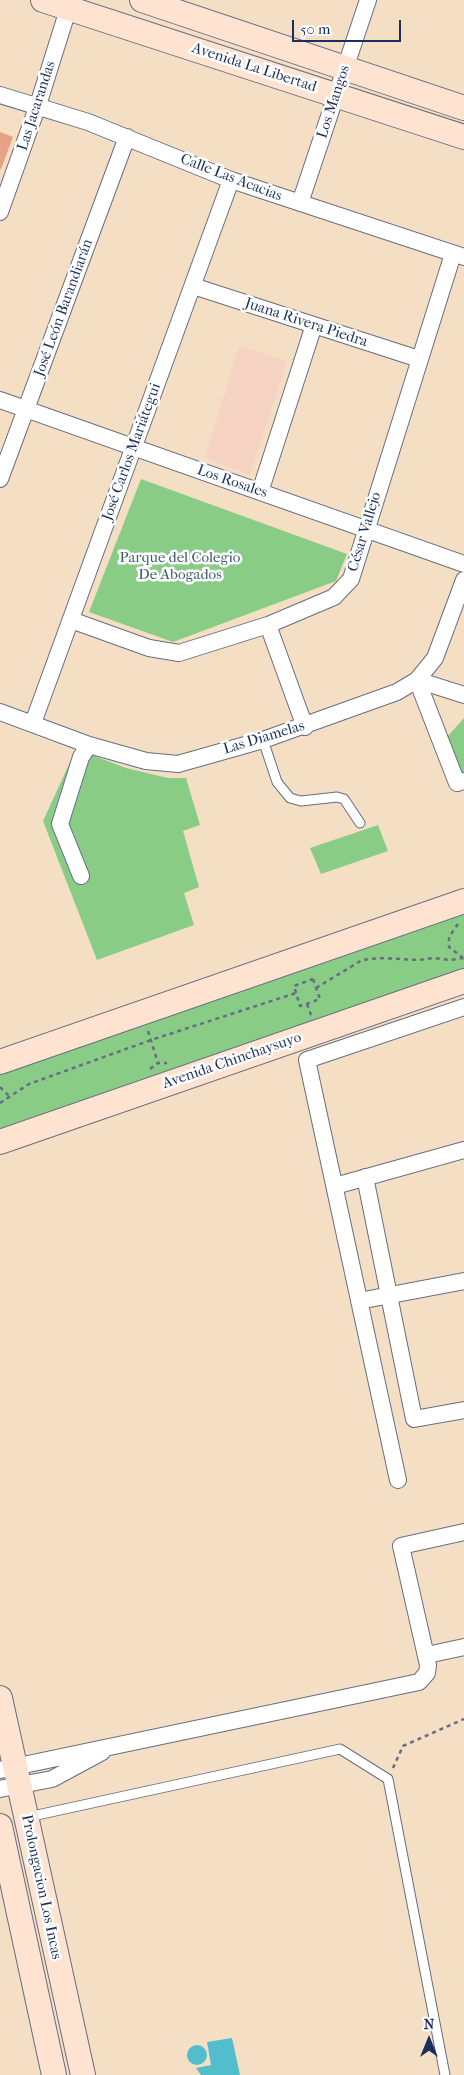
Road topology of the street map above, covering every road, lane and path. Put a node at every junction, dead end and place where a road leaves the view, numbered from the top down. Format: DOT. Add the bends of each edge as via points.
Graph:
graph roads {
  1 [pos="43,0"];
  2 [pos="142,0"];
  3 [pos="368,0"];
  4 [pos="70,4"];
  5 [pos="345,67"];
  6 [pos="0,95"];
  7 [pos="336,95"];
  8 [pos="38,105"];
  9 [pos="464,108"];
  10 [pos="127,137"];
  11 [pos="464,137"];
  12 [pos="231,180"];
  13 [pos="300,203"];
  14 [pos="0,212"];
  15 [pos="458,256"];
  16 [pos="193,286"];
  17 [pos="314,325"];
  18 [pos="419,359"];
  19 [pos="0,400"];
  20 [pos="26,410"];
  21 [pos="134,448"];
  22 [pos="0,479"];
  23 [pos="260,492"];
  24 [pos="366,529"];
  25 [pos="464,564"];
  26 [pos="464,580"];
  27 [pos="71,620"];
  28 [pos="268,625"];
  29 [pos="417,680"];
  30 [pos="464,695"];
  31 [pos="0,712"];
  32 [pos="33,723"];
  33 [pos="304,726"];
  34 [pos="263,740"];
  35 [pos="89,745"];
  36 [pos="461,782"];
  37 [pos="360,823"];
  38 [pos="80,876"];
  39 [pos="464,901"];
  40 [pos="452,929"];
  41 [pos="464,958"];
  42 [pos="464,981"];
  43 [pos="316,988"];
  44 [pos="296,993"];
  45 [pos="306,1004"];
  46 [pos="464,1007"];
  47 [pos="313,1021"];
  48 [pos="145,1024"];
  49 [pos="151,1040"];
  50 [pos="0,1062"];
  51 [pos="158,1063"];
  52 [pos="0,1087"];
  53 [pos="9,1096"];
  54 [pos="0,1103"];
  55 [pos="0,1142"];
  56 [pos="464,1150"];
  57 [pos="365,1177"];
  58 [pos="334,1186"];
  59 [pos="464,1281"];
  60 [pos="390,1296"];
  61 [pos="360,1302"];
  62 [pos="464,1410"];
  63 [pos="398,1480"];
  64 [pos="464,1532"];
  65 [pos="464,1647"];
  66 [pos="427,1655"];
  67 [pos="0,1698"];
  68 [pos="464,1719"];
  69 [pos="9,1777"];
  70 [pos="388,1779"];
  71 [pos="25,1817"];
  72 [pos="0,1826"];
  73 [pos="54,2075"];
  74 [pos="83,2075"];
  75 [pos="445,2075"];
  1 -- 4 [label="street, Avenida La Libertad"];
  2 -- 5 [label="street, Avenida La Libertad"];
  3 -- 5 [label="street, Los Mangos"];
  4 -- 7 [label="street, Avenida La Libertad"];
  4 -- 8 [label="street, Las Jacarandas"];
  5 -- 7 [label="street, Los Mangos"];
  5 -- 9 [label="street, Avenida La Libertad"];
  6 -- 8 [label="street, Calle Las Acacias"];
  7 -- 11 [label="street, Avenida La Libertad"];
  7 -- 13 [label="street, Los Mangos"];
  8 -- 10 [label="street, Calle Las Acacias"];
  8 -- 14 [label="street, Las Jacarandas"];
  10 -- 12 [label="street, Calle Las Acacias"];
  10 -- 20 [label="street, José León Barandiarán"];
  12 -- 13 [label="street, Calle Las Acacias"];
  12 -- 16 [label="street, José Carlos Mariátegui"];
  13 -- 15 [label="street, Calle Las Acacias"];
  15 -- 18 [label="street, César Vallejo"];
  16 -- 17 [label="street, Juana Rivera Piedra"];
  16 -- 21 [label="street, José Carlos Mariátegui"];
  17 -- 18 [label="street, Juana Rivera Piedra"];
  17 -- 23 [label="street"];
  18 -- 24 [label="street, César Vallejo"];
  19 -- 20 [label="street, Los Rosales"];
  20 -- 21 [label="street, Los Rosales"];
  20 -- 22 [label="street, José León Barandiarán"];
  21 -- 23 [label="street, Los Rosales"];
  21 -- 27 [label="street, José Carlos Mariátegui"];
  23 -- 24 [label="street, Los Rosales"];
  24 -- 25 [label="street, Los Rosales"];
  24 -- 28 [label="street, César Vallejo" via="351,578 334,597"];
  26 -- 29 [label="street, Las Diamelas" via="435,658"];
  27 -- 28 [label="street, César Vallejo" via="149,648 179,653"];
  27 -- 32 [label="street, José Carlos Mariátegui"];
  28 -- 33 [label="street"];
  29 -- 30 [label="street"];
  29 -- 33 [label="street, Las Diamelas" via="397,692"];
  29 -- 36 [label="street"];
  31 -- 32 [label="street, Las Diamelas"];
  32 -- 35 [label="street, Las Diamelas"];
  33 -- 34 [label="street, Las Diamelas"];
  34 -- 35 [label="street, Las Diamelas" via="178,764 146,761"];
  34 -- 37 [label="lane" via="277,782 290,798 301,801 337,797 344,800"];
  35 -- 38 [label="street" via="81,756 60,824"];
  39 -- 50 [label="street"];
  40 -- 41 [label="path" via="449,947"];
  41 -- 43 [label="path" via="362,960"];
  42 -- 55 [label="street, Avenida Chinchaysuyo"];
  43 -- 44 [label="path" via="313,979 294,986"];
  43 -- 45 [label="path" via="320,999"];
  44 -- 45 [label="path" via="300,1006"];
  44 -- 49 [label="path"];
  45 -- 47 [label="path"];
  46 -- 58 [label="street" via="307,1060"];
  48 -- 49 [label="path"];
  49 -- 51 [label="path"];
  49 -- 53 [label="path" via="29,1084"];
  52 -- 53 [label="path"];
  53 -- 54 [label="path"];
  56 -- 57 [label="street"];
  57 -- 58 [label="street"];
  57 -- 60 [label="street"];
  58 -- 61 [label="street"];
  59 -- 60 [label="street"];
  60 -- 61 [label="street"];
  60 -- 62 [label="street" via="414,1419"];
  61 -- 63 [label="street"];
  64 -- 66 [label="street" via="402,1546"];
  65 -- 66 [label="street"];
  66 -- 69 [label="street" via="427,1673 419,1682 120,1743 52,1779"];
  67 -- 69 [label="street, Prolongacion Los Incas"];
  68 -- 70 [label="path" via="403,1746"];
  69 -- 71 [label="street, Prolongacion Los Incas"];
  70 -- 71 [label="lane" via="340,1749"];
  70 -- 75 [label="lane"];
  71 -- 74 [label="street, Prolongacion Los Incas"];
  72 -- 73 [label="street, Prolongacion Los Incas"];
}
